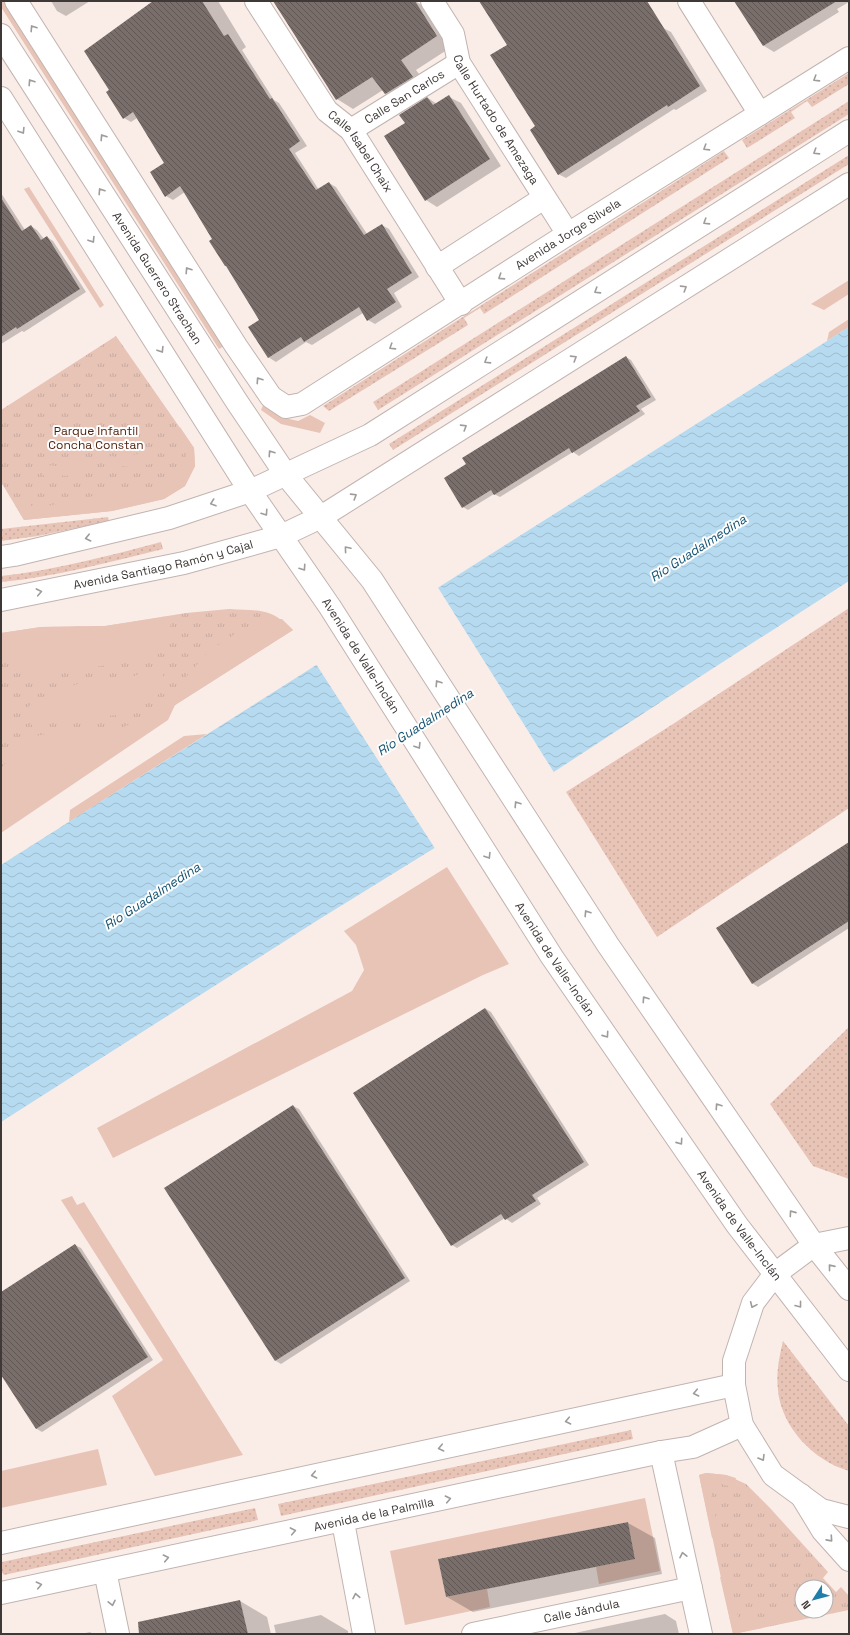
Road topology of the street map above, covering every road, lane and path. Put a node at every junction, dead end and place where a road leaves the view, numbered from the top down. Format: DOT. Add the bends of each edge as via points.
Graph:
graph roads {
  1 [pos="16,1"];
  2 [pos="256,1"];
  3 [pos="432,1"];
  4 [pos="690,1"];
  5 [pos="1,35"];
  6 [pos="849,58"];
  7 [pos="459,63"];
  8 [pos="1,98"];
  9 [pos="760,114"];
  10 [pos="350,130"];
  11 [pos="849,131"];
  12 [pos="849,184"];
  13 [pos="544,198"];
  14 [pos="568,234"];
  15 [pos="437,267"];
  16 [pos="461,304"];
  17 [pos="286,475"];
  18 [pos="250,491"];
  19 [pos="321,517"];
  20 [pos="281,536"];
  21 [pos="1,557"];
  22 [pos="1,600"];
  23 [pos="849,1238"];
  24 [pos="814,1245"];
  25 [pos="775,1274"];
  26 [pos="849,1289"];
  27 [pos="849,1370"];
  28 [pos="734,1385"];
  29 [pos="742,1425"];
  30 [pos="661,1452"];
  31 [pos="801,1495"];
  32 [pos="849,1517"];
  33 [pos="343,1522"];
  34 [pos="1,1543"];
  35 [pos="849,1560"];
  36 [pos="105,1571"];
  37 [pos="691,1588"];
  38 [pos="1,1593"];
  39 [pos="118,1634"];
  40 [pos="364,1634"];
  41 [pos="473,1634"];
  42 [pos="700,1634"];
  16 -- 1 [label="main road, Avenida Jorge Silvela, one-way" via="302,404 286,407 271,397"];
  2 -- 10 [label="main road, Calle Isabel Chaix" via="327,111"];
  3 -- 7 [label="main road, Calle Hurtado de Amezaga" via="453,34"];
  4 -- 9 [label="main road"];
  17 -- 5 [label="main road, Avenida Guerrero Strachan, one-way"];
  6 -- 9 [label="main road, Avenida Jorge Silvela, one-way"];
  7 -- 10 [label="main road, Calle San Carlos"];
  7 -- 13 [label="main road, Calle Hurtado de Amezaga"];
  8 -- 18 [label="main road, one-way"];
  9 -- 14 [label="main road, Avenida Jorge Silvela, one-way"];
  10 -- 15 [label="main road, Calle Isabel Chaix"];
  11 -- 17 [label="main road, one-way" via="370,435"];
  19 -- 12 [label="main road, one-way"];
  13 -- 14 [label="main road, Calle Hurtado de Amezaga"];
  13 -- 15 [label="main road"];
  14 -- 16 [label="main road, Avenida Jorge Silvela, one-way"];
  15 -- 16 [label="main road, Calle Isabel Chaix"];
  17 -- 18 [label="main road"];
  17 -- 19 [label="main road, Avenida Guerrero Strachan"];
  18 -- 20 [label="main road, one-way"];
  18 -- 21 [label="main road, one-way" via="169,518"];
  19 -- 20 [label="main road, Avenida Santiago Ramón y Cajal"];
  24 -- 19 [label="main road, one-way" via="608,945 371,579"];
  22 -- 20 [label="main road, Avenida Santiago Ramón y Cajal, one-way" via="179,564"];
  20 -- 25 [label="main road, Avenida de Valle-Inclán, one-way" via="330,607 552,957 737,1225"];
  23 -- 24 [label="main road"];
  24 -- 25 [label="main road"];
  26 -- 24 [label="main road, one-way"];
  25 -- 27 [label="main road, Avenida de Valle-Inclán, one-way"];
  25 -- 28 [label="main road, one-way" via="753,1303 734,1361"];
  28 -- 29 [label="main road"];
  28 -- 34 [label="main road, one-way"];
  29 -- 30 [label="main road, Avenida de la Palmilla" via="693,1447"];
  29 -- 31 [label="main road, one-way" via="773,1476"];
  33 -- 30 [label="main road, Avenida de la Palmilla, one-way"];
  37 -- 30 [label="main road, one-way"];
  31 -- 32 [label="main road" via="821,1510"];
  31 -- 35 [label="main road, one-way" via="823,1531"];
  36 -- 33 [label="main road, Avenida de la Palmilla, one-way"];
  40 -- 33 [label="main road, one-way"];
  38 -- 36 [label="main road, Avenida de la Palmilla, one-way"];
  36 -- 39 [label="main road, one-way"];
  37 -- 41 [label="main road, Calle Jándula"];
  37 -- 42 [label="main road"];
}
